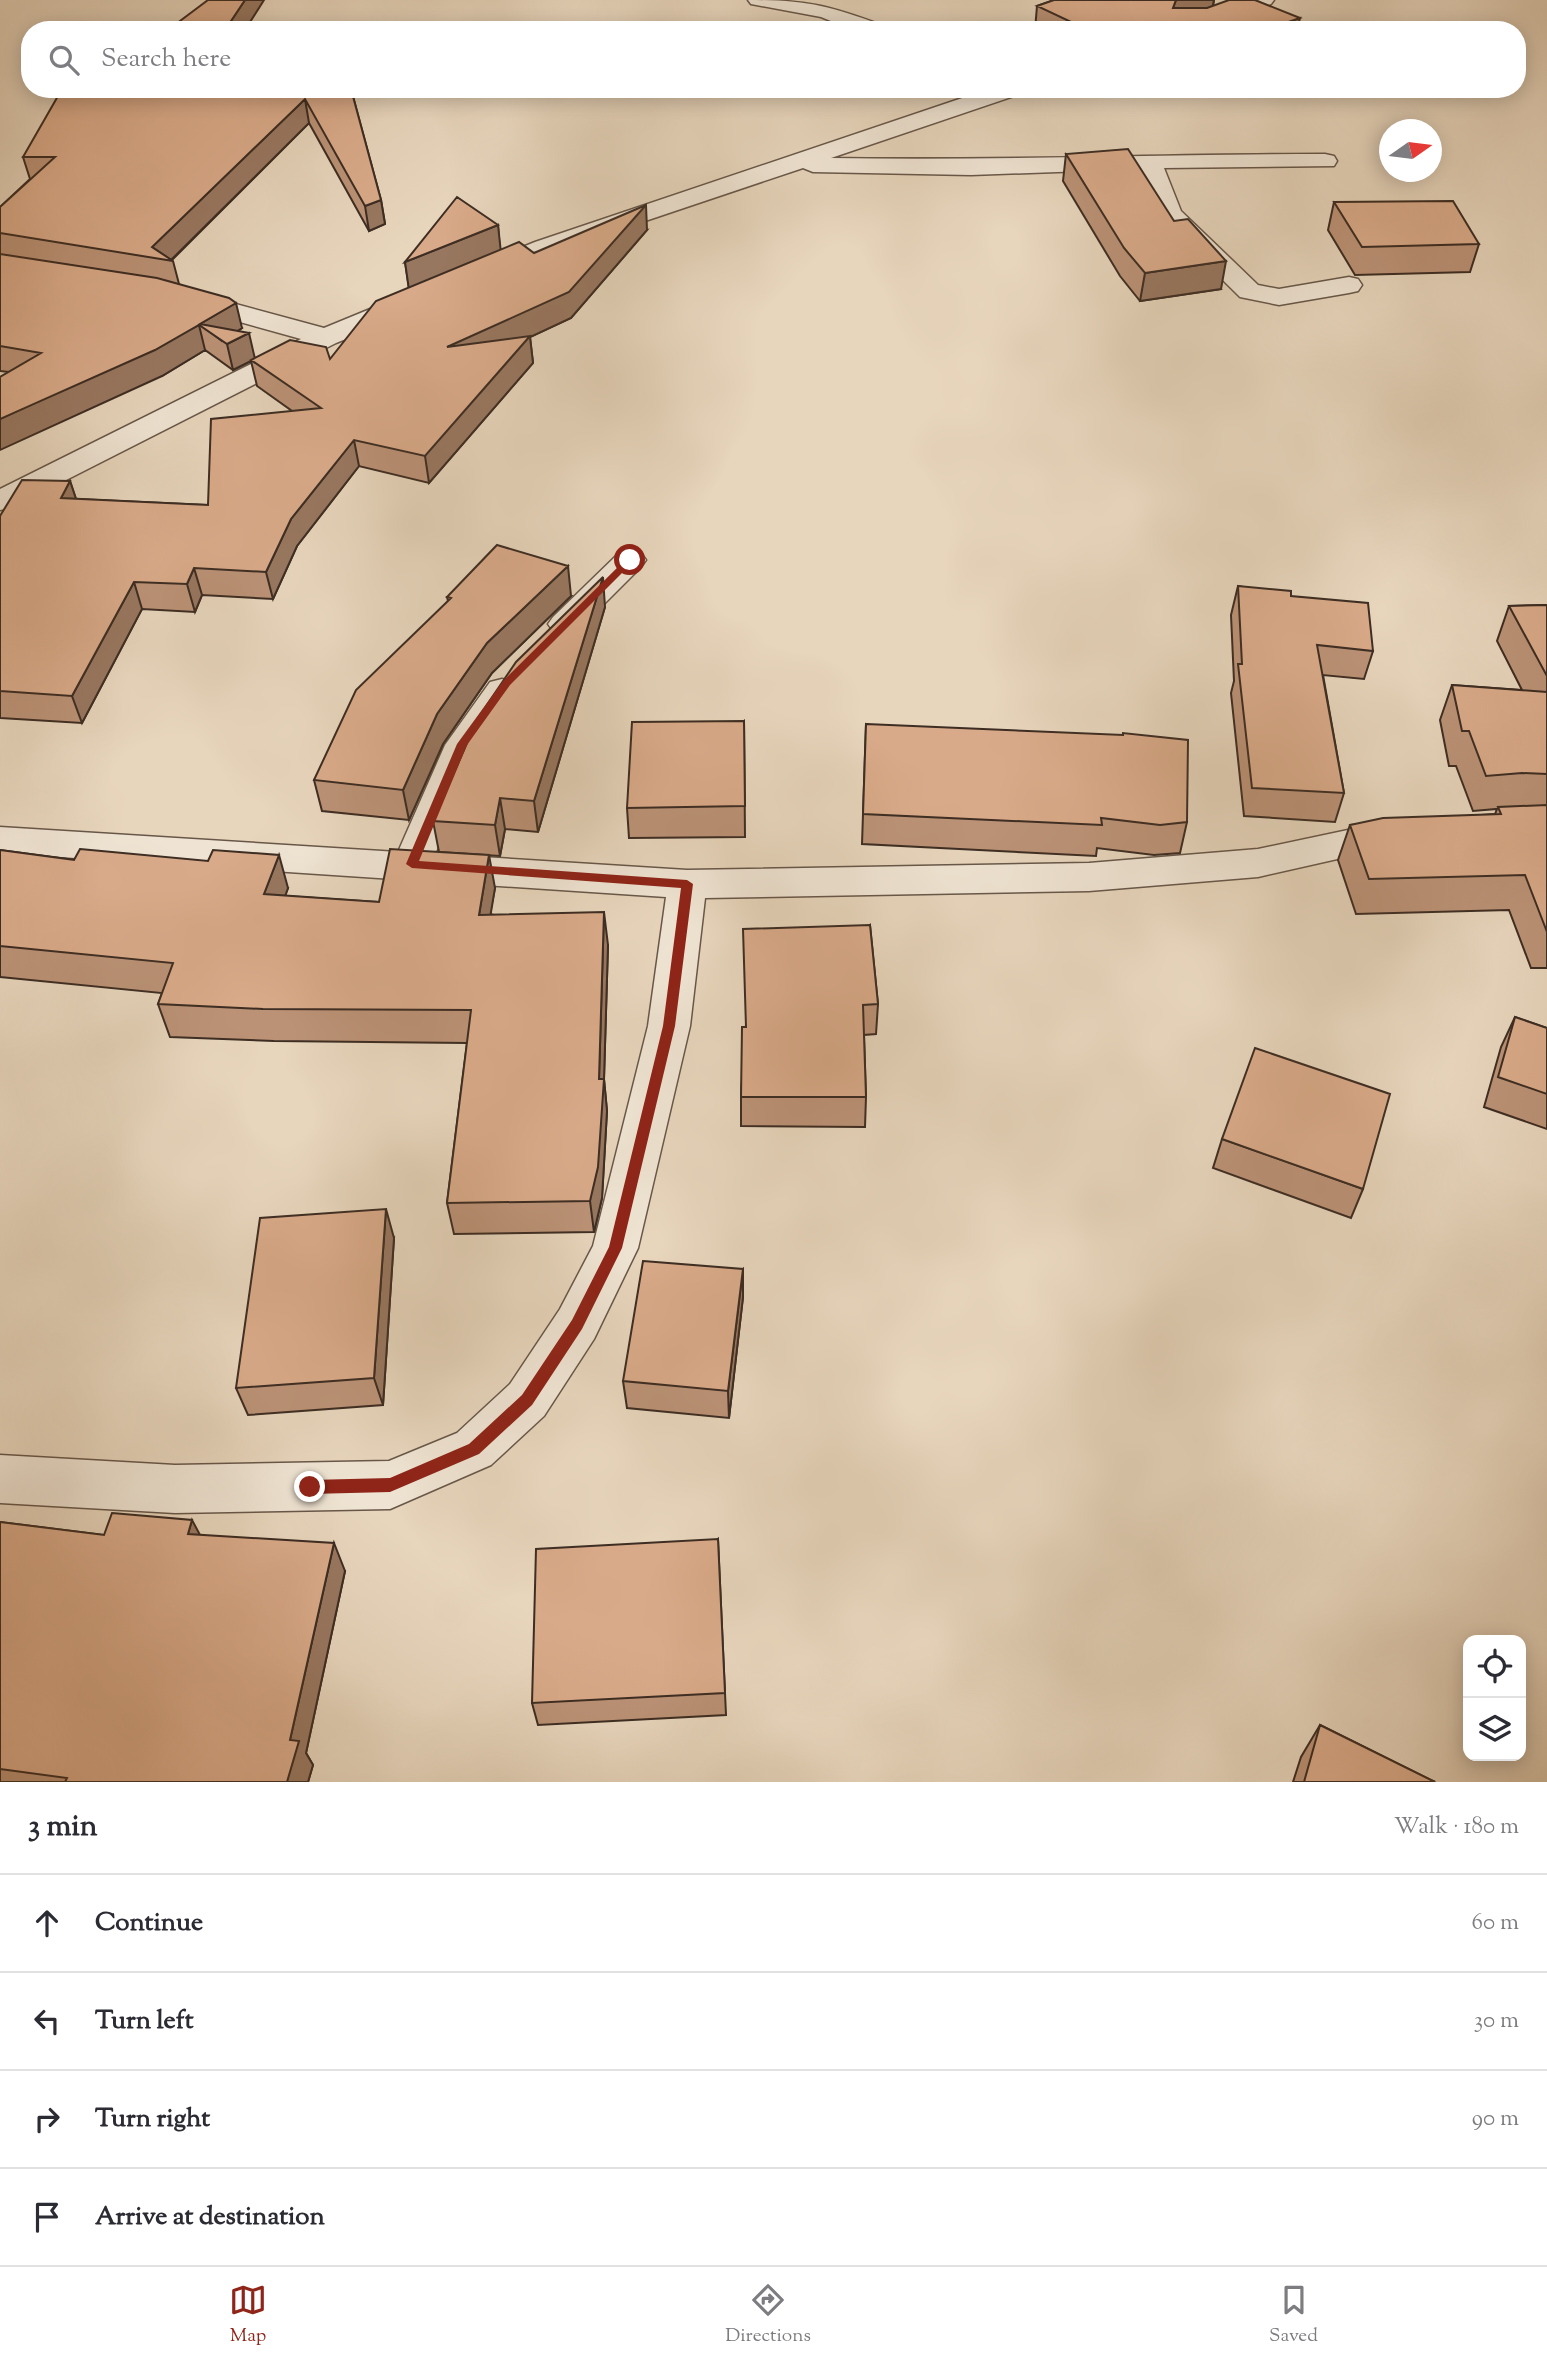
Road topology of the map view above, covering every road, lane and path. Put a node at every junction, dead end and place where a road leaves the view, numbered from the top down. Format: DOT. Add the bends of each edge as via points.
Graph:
graph roads {
  1 [pos="758,0"];
  2 [pos="1265,0"];
  3 [pos="850,21"];
  4 [pos="1207,21"];
  5 [pos="976,98"];
  6 [pos="1149,161"];
  7 [pos="1325,161"];
  8 [pos="786,164"];
  9 [pos="467,279"];
  10 [pos="1349,285"];
  11 [pos="166,293"];
  12 [pos="428,295"];
  13 [pos="326,337"];
  14 [pos="0,501"];
  15 [pos="630,560"];
  16 [pos="1430,830"];
  17 [pos="0,840"];
  18 [pos="412,864"];
  19 [pos="687,884"];
  20 [pos="0,1479"];
  1 -- 3 [label="street" via="826,12"];
  2 -- 4 [label="street"];
  5 -- 8 [label="street"];
  6 -- 7 [label="street"];
  6 -- 8 [label="street" via="971,168"];
  6 -- 10 [label="street" via="1170,214 1249,291 1290,296"];
  8 -- 9 [label="street" via="544,247"];
  11 -- 13 [label="street"];
  12 -- 13 [label="street"];
  13 -- 14 [label="street"];
  15 -- 18 [label="street" via="506,683 463,744"];
  16 -- 19 [label="street" via="1378,835 1258,863 1089,877"];
  17 -- 18 [label="street"];
  18 -- 19 [label="street"];
  19 -- 20 [label="street" via="669,1026 615,1248 577,1324 527,1400 474,1449 390,1485 175,1489"];
}
